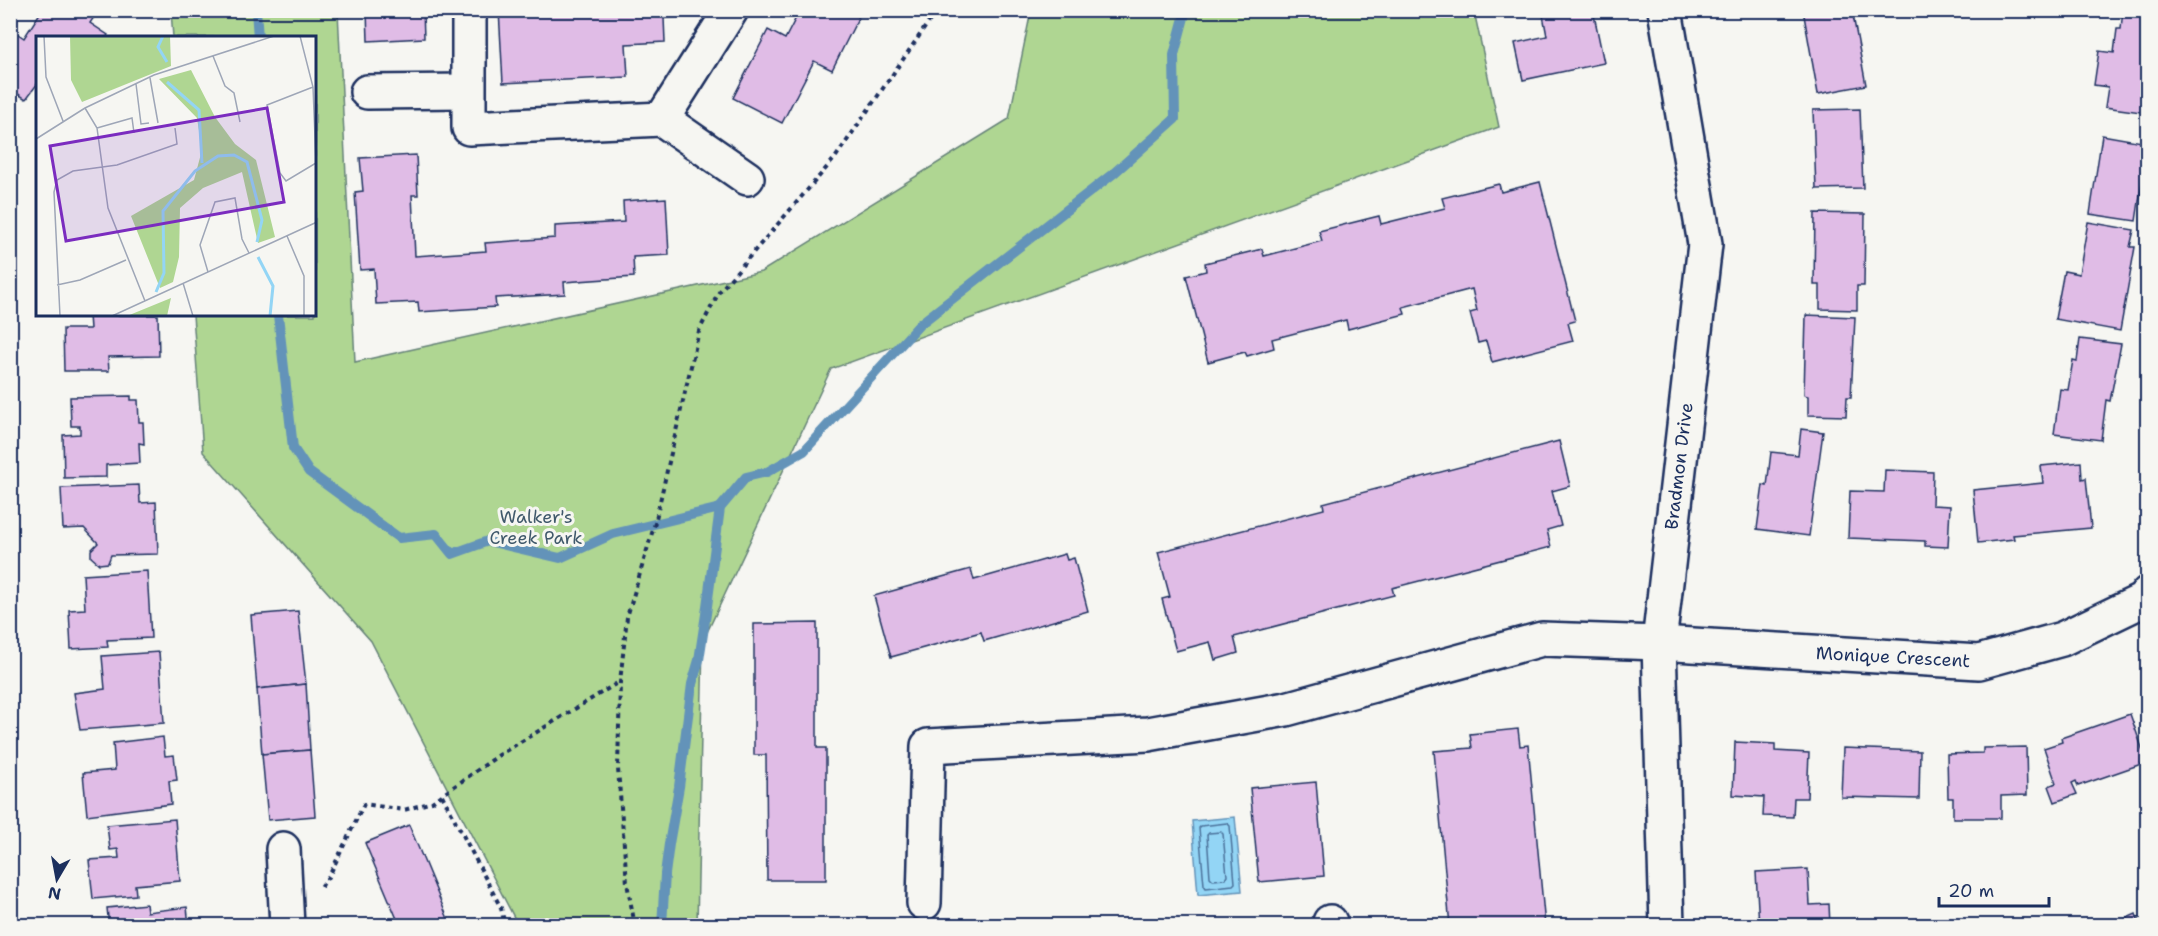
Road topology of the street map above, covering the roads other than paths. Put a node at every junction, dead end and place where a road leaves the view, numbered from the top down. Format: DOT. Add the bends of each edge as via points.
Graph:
graph roads {
  1 [pos="469,10"];
  2 [pos="731,10"];
  3 [pos="1665,10"];
  4 [pos="468,91"];
  5 [pos="367,92"];
  6 [pos="662,119"];
  7 [pos="747,178"];
  8 [pos="2148,593"];
  9 [pos="1659,643"];
  10 [pos="283,849"];
  11 [pos="924,903"];
  12 [pos="287,926"];
  13 [pos="1667,926"];
  1 -- 4 [label="street"];
  2 -- 6 [label="street"];
  3 -- 9 [label="street, Bradmon Drive" via="1705,244"];
  4 -- 5 [label="street"];
  4 -- 6 [label="street" via="469,128"];
  6 -- 7 [label="street"];
  8 -- 9 [label="street, Monique Crescent" via="2143,600 2062,639 1979,662"];
  9 -- 11 [label="street, Monique Crescent" via="1542,639 1286,709 1148,734 928,746"];
  9 -- 13 [label="street, Bradmon Drive"];
  10 -- 12 [label="street"];
}
